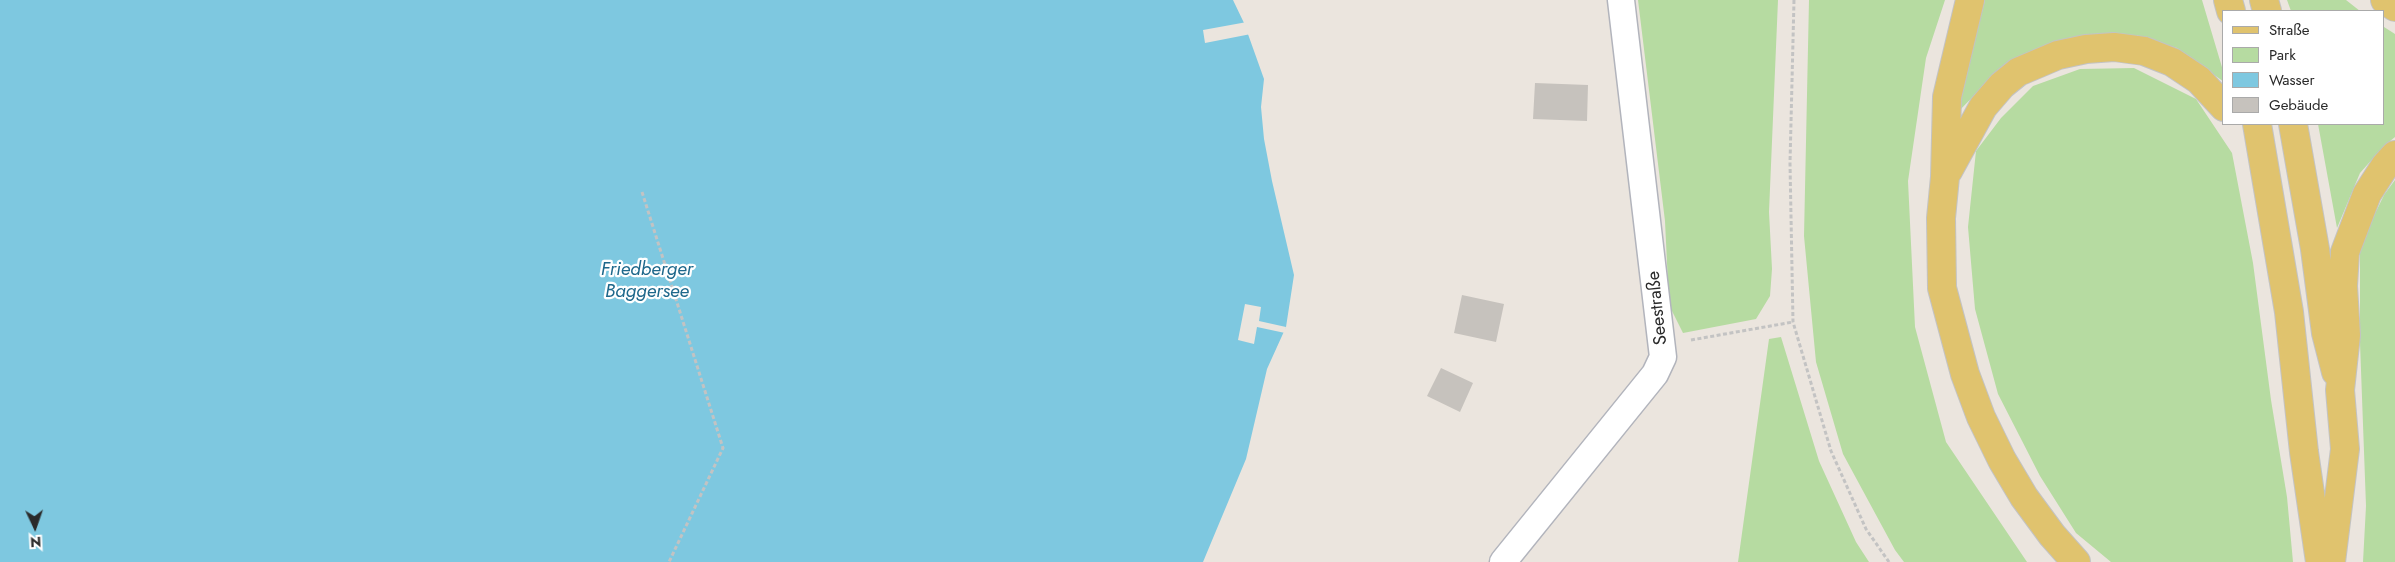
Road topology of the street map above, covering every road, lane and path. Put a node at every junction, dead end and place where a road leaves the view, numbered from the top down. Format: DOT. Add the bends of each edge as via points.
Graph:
graph roads {
  1 [pos="1621,0"];
  2 [pos="1794,0"];
  3 [pos="1970,0"];
  4 [pos="2384,0"];
  5 [pos="2395,7"];
  6 [pos="2222,105"];
  7 [pos="2236,125"];
  8 [pos="2257,125"];
  9 [pos="2293,125"];
  10 [pos="2395,155"];
  11 [pos="1945,177"];
  12 [pos="642,192"];
  13 [pos="2280,256"];
  14 [pos="1793,322"];
  15 [pos="1663,344"];
  16 [pos="2340,390"];
  17 [pos="669,562"];
  18 [pos="1503,562"];
  19 [pos="1889,562"];
  20 [pos="2076,562"];
  21 [pos="2320,562"];
  22 [pos="2331,562"];
  1 -- 15 [label="street, Seestraße"];
  2 -- 14 [label="path" via="1790,163"];
  3 -- 11 [label="main road" via="1947,97"];
  4 -- 5 [label="main road"];
  6 -- 11 [label="main road" via="2172,62 2144,51 2086,49 2058,55 2018,72 2002,85 1983,107"];
  7 -- 13 [label="main road"];
  8 -- 13 [label="main road"];
  9 -- 16 [label="main road" via="2326,333"];
  10 -- 16 [label="main road" via="2367,194 2345,252 2346,335"];
  11 -- 20 [label="main road" via="1941,218 1942,288 1965,374 2002,460 2035,512"];
  12 -- 17 [label="path" via="723,448"];
  13 -- 21 [label="main road"];
  14 -- 15 [label="path"];
  14 -- 19 [label="path" via="1832,451 1866,529"];
  15 -- 18 [label="street, Seestraße" via="1663,357 1655,374"];
  16 -- 22 [label="main road" via="2345,449"];
}
